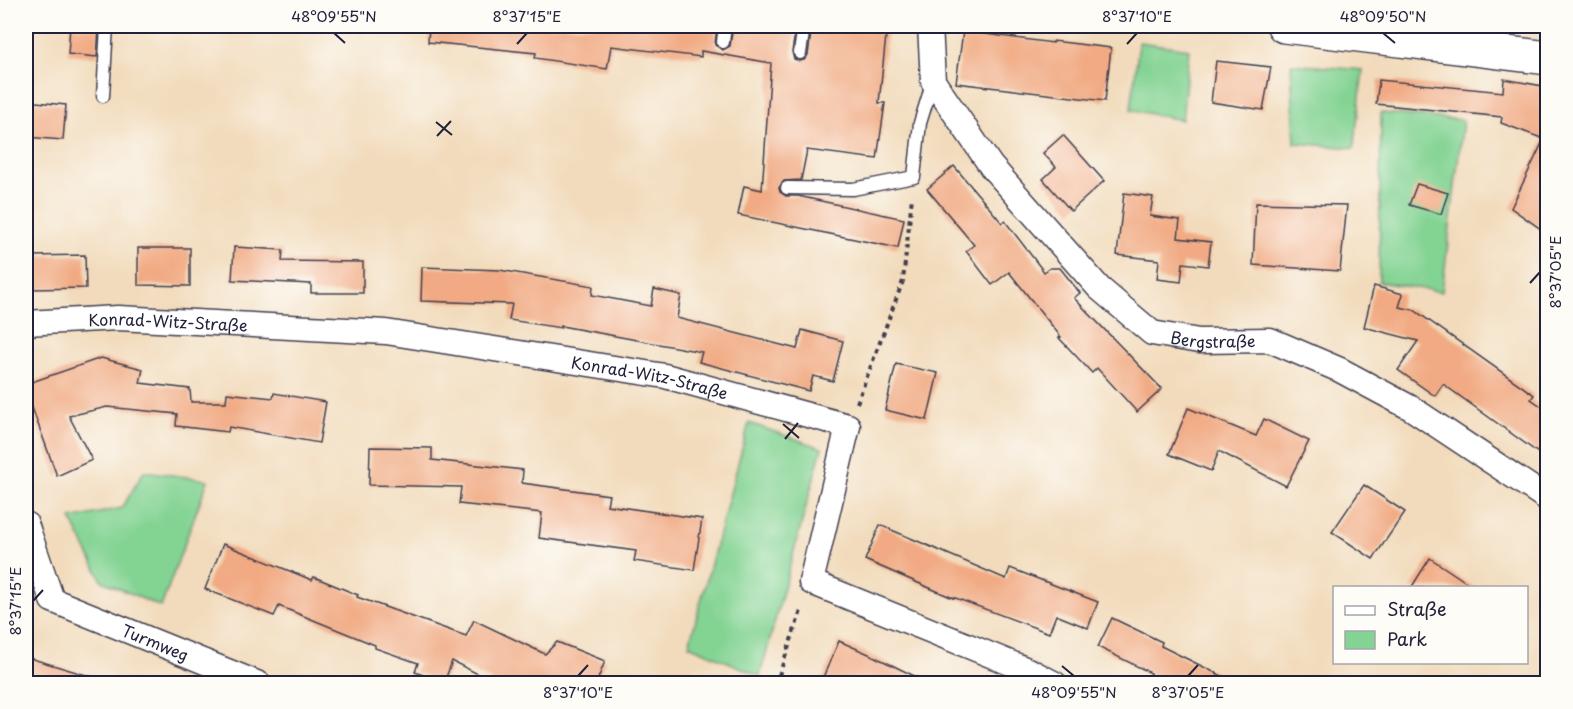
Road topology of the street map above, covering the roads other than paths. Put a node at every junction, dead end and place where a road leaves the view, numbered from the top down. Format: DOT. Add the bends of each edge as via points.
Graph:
graph roads {
  1 [pos="107,26"];
  2 [pos="725,26"];
  3 [pos="804,26"];
  4 [pos="930,26"];
  5 [pos="1284,26"];
  6 [pos="723,42"];
  7 [pos="800,53"];
  8 [pos="1548,58"];
  9 [pos="933,81"];
  10 [pos="103,96"];
  11 [pos="788,188"];
  12 [pos="26,323"];
  13 [pos="1548,500"];
  14 [pos="26,524"];
  15 [pos="259,684"];
  16 [pos="1055,684"];
  1 -- 10 [label="lane"];
  2 -- 6 [label="lane"];
  3 -- 7 [label="lane"];
  4 -- 9 [label="street"];
  5 -- 8 [label="street" via="1440,41"];
  9 -- 11 [label="lane" via="920,123 914,177 853,189"];
  9 -- 13 [label="street, Bergstraße" via="991,166 1099,288 1152,333 1199,341 1270,340 1340,370 1411,408"];
  12 -- 16 [label="street, Konrad-Witz-Straße" via="118,318 386,332 665,376 848,426 811,582"];
  14 -- 15 [label="street, Turmweg" via="52,600"];
}
